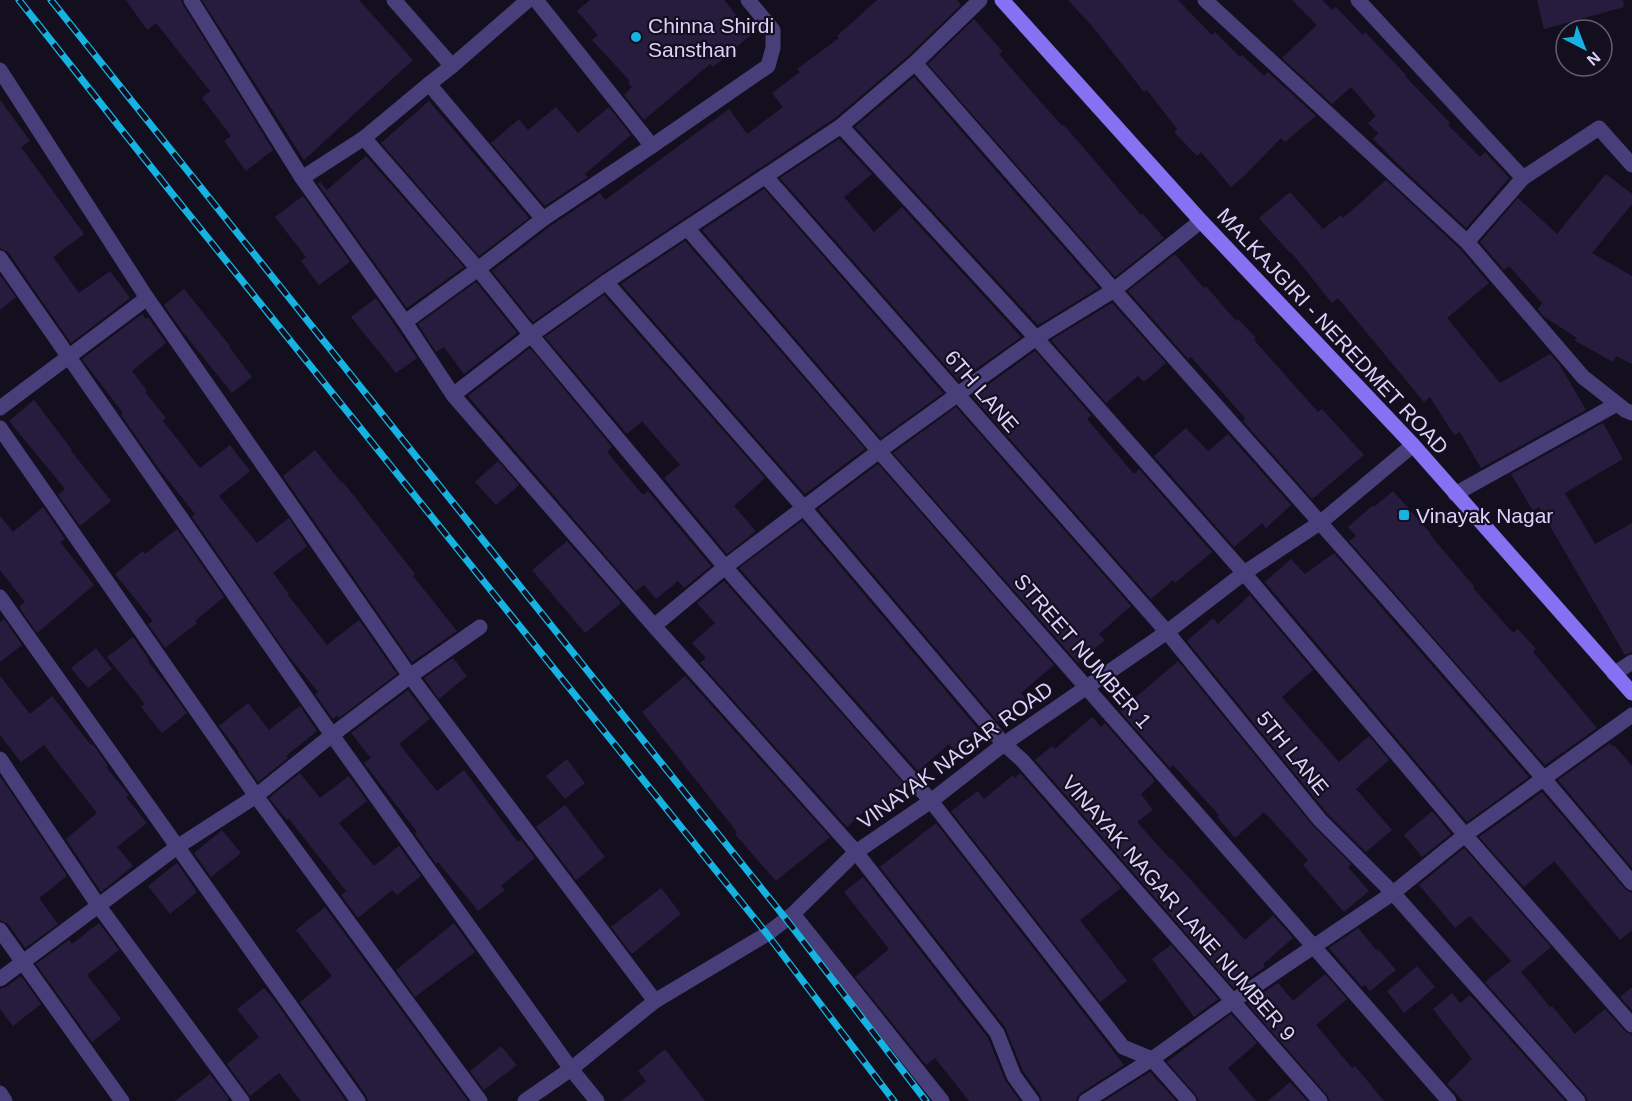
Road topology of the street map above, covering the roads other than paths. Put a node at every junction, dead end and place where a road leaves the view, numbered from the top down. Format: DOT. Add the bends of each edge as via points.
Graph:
graph roads {
  1 [pos="191,0"];
  2 [pos="394,0"];
  3 [pos="528,0"];
  4 [pos="536,0"];
  5 [pos="748,0"];
  6 [pos="980,0"];
  7 [pos="1002,0"];
  8 [pos="1205,0"];
  9 [pos="1358,0"];
  10 [pos="915,63"];
  11 [pos="452,66"];
  12 [pos="0,70"];
  13 [pos="429,84"];
  14 [pos="841,126"];
  15 [pos="364,138"];
  16 [pos="652,146"];
  17 [pos="1632,165"];
  18 [pos="766,177"];
  19 [pos="302,178"];
  20 [pos="1523,178"];
  21 [pos="543,219"];
  22 [pos="1201,220"];
  23 [pos="687,228"];
  24 [pos="1467,242"];
  25 [pos="0,258"];
  26 [pos="478,269"];
  27 [pos="606,282"];
  28 [pos="1114,290"];
  29 [pos="147,297"];
  30 [pos="405,322"];
  31 [pos="531,335"];
  32 [pos="1036,338"];
  33 [pos="68,356"];
  34 [pos="453,395"];
  35 [pos="958,396"];
  36 [pos="1617,404"];
  37 [pos="0,408"];
  38 [pos="1632,413"];
  39 [pos="0,428"];
  40 [pos="1413,445"];
  41 [pos="879,451"];
  42 [pos="1455,494"];
  43 [pos="804,508"];
  44 [pos="1321,522"];
  45 [pos="725,567"];
  46 [pos="1244,573"];
  47 [pos="0,597"];
  48 [pos="654,626"];
  49 [pos="480,627"];
  50 [pos="1167,632"];
  51 [pos="1632,662"];
  52 [pos="1614,674"];
  53 [pos="410,676"];
  54 [pos="1086,687"];
  55 [pos="1632,693"];
  56 [pos="1632,715"];
  57 [pos="332,735"];
  58 [pos="1004,744"];
  59 [pos="0,759"];
  60 [pos="1544,778"];
  61 [pos="256,796"];
  62 [pos="932,801"];
  63 [pos="1465,835"];
  64 [pos="177,847"];
  65 [pos="856,852"];
  66 [pos="1632,883"];
  67 [pos="1393,894"];
  68 [pos="98,905"];
  69 [pos="793,914"];
  70 [pos="0,930"];
  71 [pos="1314,946"];
  72 [pos="23,963"];
  73 [pos="0,979"];
  74 [pos="656,1001"];
  75 [pos="1233,1001"];
  76 [pos="1632,1025"];
  77 [pos="1152,1059"];
  78 [pos="571,1069"];
  79 [pos="0,1093"];
  80 [pos="5,1101"];
  81 [pos="122,1101"];
  82 [pos="242,1101"];
  83 [pos="358,1101"];
  84 [pos="480,1101"];
  85 [pos="525,1101"];
  86 [pos="597,1101"];
  87 [pos="942,1101"];
  88 [pos="1032,1101"];
  89 [pos="1086,1101"];
  90 [pos="1190,1101"];
  91 [pos="1320,1101"];
  92 [pos="1449,1101"];
  93 [pos="1578,1101"];
  1 -- 19 [label="street"];
  2 -- 11 [label="street"];
  3 -- 11 [label="street"];
  4 -- 16 [label="street"];
  5 -- 16 [label="street" via="772,30 768,66"];
  6 -- 10 [label="street"];
  7 -- 22 [label="main road, MALKAJGIRI - NEREDMET ROAD"];
  8 -- 24 [label="street"];
  9 -- 20 [label="street"];
  10 -- 14 [label="street"];
  10 -- 28 [label="street"];
  11 -- 13 [label="street"];
  12 -- 29 [label="street"];
  13 -- 15 [label="street"];
  13 -- 21 [label="street"];
  14 -- 18 [label="street"];
  14 -- 32 [label="street"];
  15 -- 19 [label="street"];
  15 -- 26 [label="street"];
  16 -- 21 [label="street"];
  17 -- 20 [label="street" via="1599,128"];
  18 -- 23 [label="street"];
  18 -- 35 [label="street, 6TH LANE"];
  19 -- 30 [label="street"];
  20 -- 24 [label="street"];
  21 -- 26 [label="street"];
  22 -- 28 [label="street"];
  22 -- 40 [label="main road, MALKAJGIRI - NEREDMET ROAD"];
  23 -- 27 [label="street"];
  23 -- 41 [label="street, STREET NUMBER 1"];
  24 -- 36 [label="street" via="1583,377"];
  25 -- 33 [label="street"];
  26 -- 30 [label="street"];
  26 -- 31 [label="street"];
  27 -- 31 [label="street"];
  27 -- 43 [label="street, VINAYAK NAGAR LANE NUMBER 9"];
  28 -- 32 [label="street"];
  28 -- 44 [label="street"];
  29 -- 33 [label="street"];
  29 -- 53 [label="street"];
  30 -- 34 [label="street"];
  31 -- 34 [label="street"];
  31 -- 45 [label="street"];
  32 -- 35 [label="street"];
  32 -- 46 [label="street"];
  33 -- 37 [label="street"];
  33 -- 57 [label="street"];
  34 -- 48 [label="street"];
  35 -- 41 [label="street"];
  35 -- 50 [label="street, 6TH LANE"];
  36 -- 38 [label="street"];
  36 -- 42 [label="street"];
  39 -- 61 [label="street"];
  40 -- 42 [label="main road, MALKAJGIRI - NEREDMET ROAD"];
  40 -- 44 [label="street, VINAYAK NAGAR ROAD"];
  41 -- 43 [label="street"];
  41 -- 54 [label="street, STREET NUMBER 1"];
  42 -- 52 [label="main road, MALKAJGIRI - NEREDMET ROAD"];
  43 -- 45 [label="street"];
  43 -- 58 [label="street, VINAYAK NAGAR LANE NUMBER 9"];
  44 -- 46 [label="street, VINAYAK NAGAR ROAD"];
  44 -- 60 [label="street"];
  45 -- 48 [label="street"];
  45 -- 62 [label="street"];
  46 -- 50 [label="street, VINAYAK NAGAR ROAD"];
  46 -- 63 [label="street"];
  47 -- 64 [label="street"];
  48 -- 65 [label="street"];
  49 -- 53 [label="street"];
  50 -- 54 [label="street, VINAYAK NAGAR ROAD"];
  50 -- 67 [label="street, 5TH LANE" via="1320,820"];
  51 -- 52 [label="street"];
  52 -- 55 [label="main road, MALKAJGIRI - NEREDMET ROAD"];
  53 -- 57 [label="street"];
  53 -- 74 [label="street"];
  54 -- 58 [label="street, VINAYAK NAGAR ROAD"];
  54 -- 71 [label="street, STREET NUMBER 1"];
  56 -- 60 [label="street"];
  57 -- 61 [label="street"];
  57 -- 78 [label="street"];
  58 -- 62 [label="street, VINAYAK NAGAR ROAD"];
  58 -- 75 [label="street, VINAYAK NAGAR LANE NUMBER 9"];
  59 -- 68 [label="street"];
  60 -- 63 [label="street"];
  60 -- 66 [label="street"];
  61 -- 64 [label="street"];
  61 -- 84 [label="street"];
  62 -- 65 [label="street, VINAYAK NAGAR ROAD"];
  62 -- 77 [label="street" via="1123,1047"];
  63 -- 67 [label="street"];
  63 -- 76 [label="street"];
  64 -- 68 [label="street"];
  64 -- 83 [label="street"];
  65 -- 69 [label="street, VINAYAK NAGAR ROAD"];
  65 -- 88 [label="street" via="997,1033 1014,1076"];
  67 -- 71 [label="street"];
  67 -- 93 [label="street, 5TH LANE"];
  68 -- 72 [label="street"];
  68 -- 82 [label="street"];
  69 -- 74 [label="street, VINAYAK NAGAR ROAD"];
  69 -- 87 [label="street"];
  70 -- 72 [label="street"];
  71 -- 75 [label="street"];
  71 -- 92 [label="street, STREET NUMBER 1"];
  72 -- 73 [label="street"];
  72 -- 81 [label="street"];
  74 -- 78 [label="street, VINAYAK NAGAR ROAD"];
  75 -- 77 [label="street"];
  75 -- 91 [label="street, VINAYAK NAGAR LANE NUMBER 9"];
  77 -- 89 [label="street"];
  77 -- 90 [label="street"];
  78 -- 85 [label="street, VINAYAK NAGAR ROAD"];
  78 -- 86 [label="street"];
  79 -- 80 [label="street"];
}
